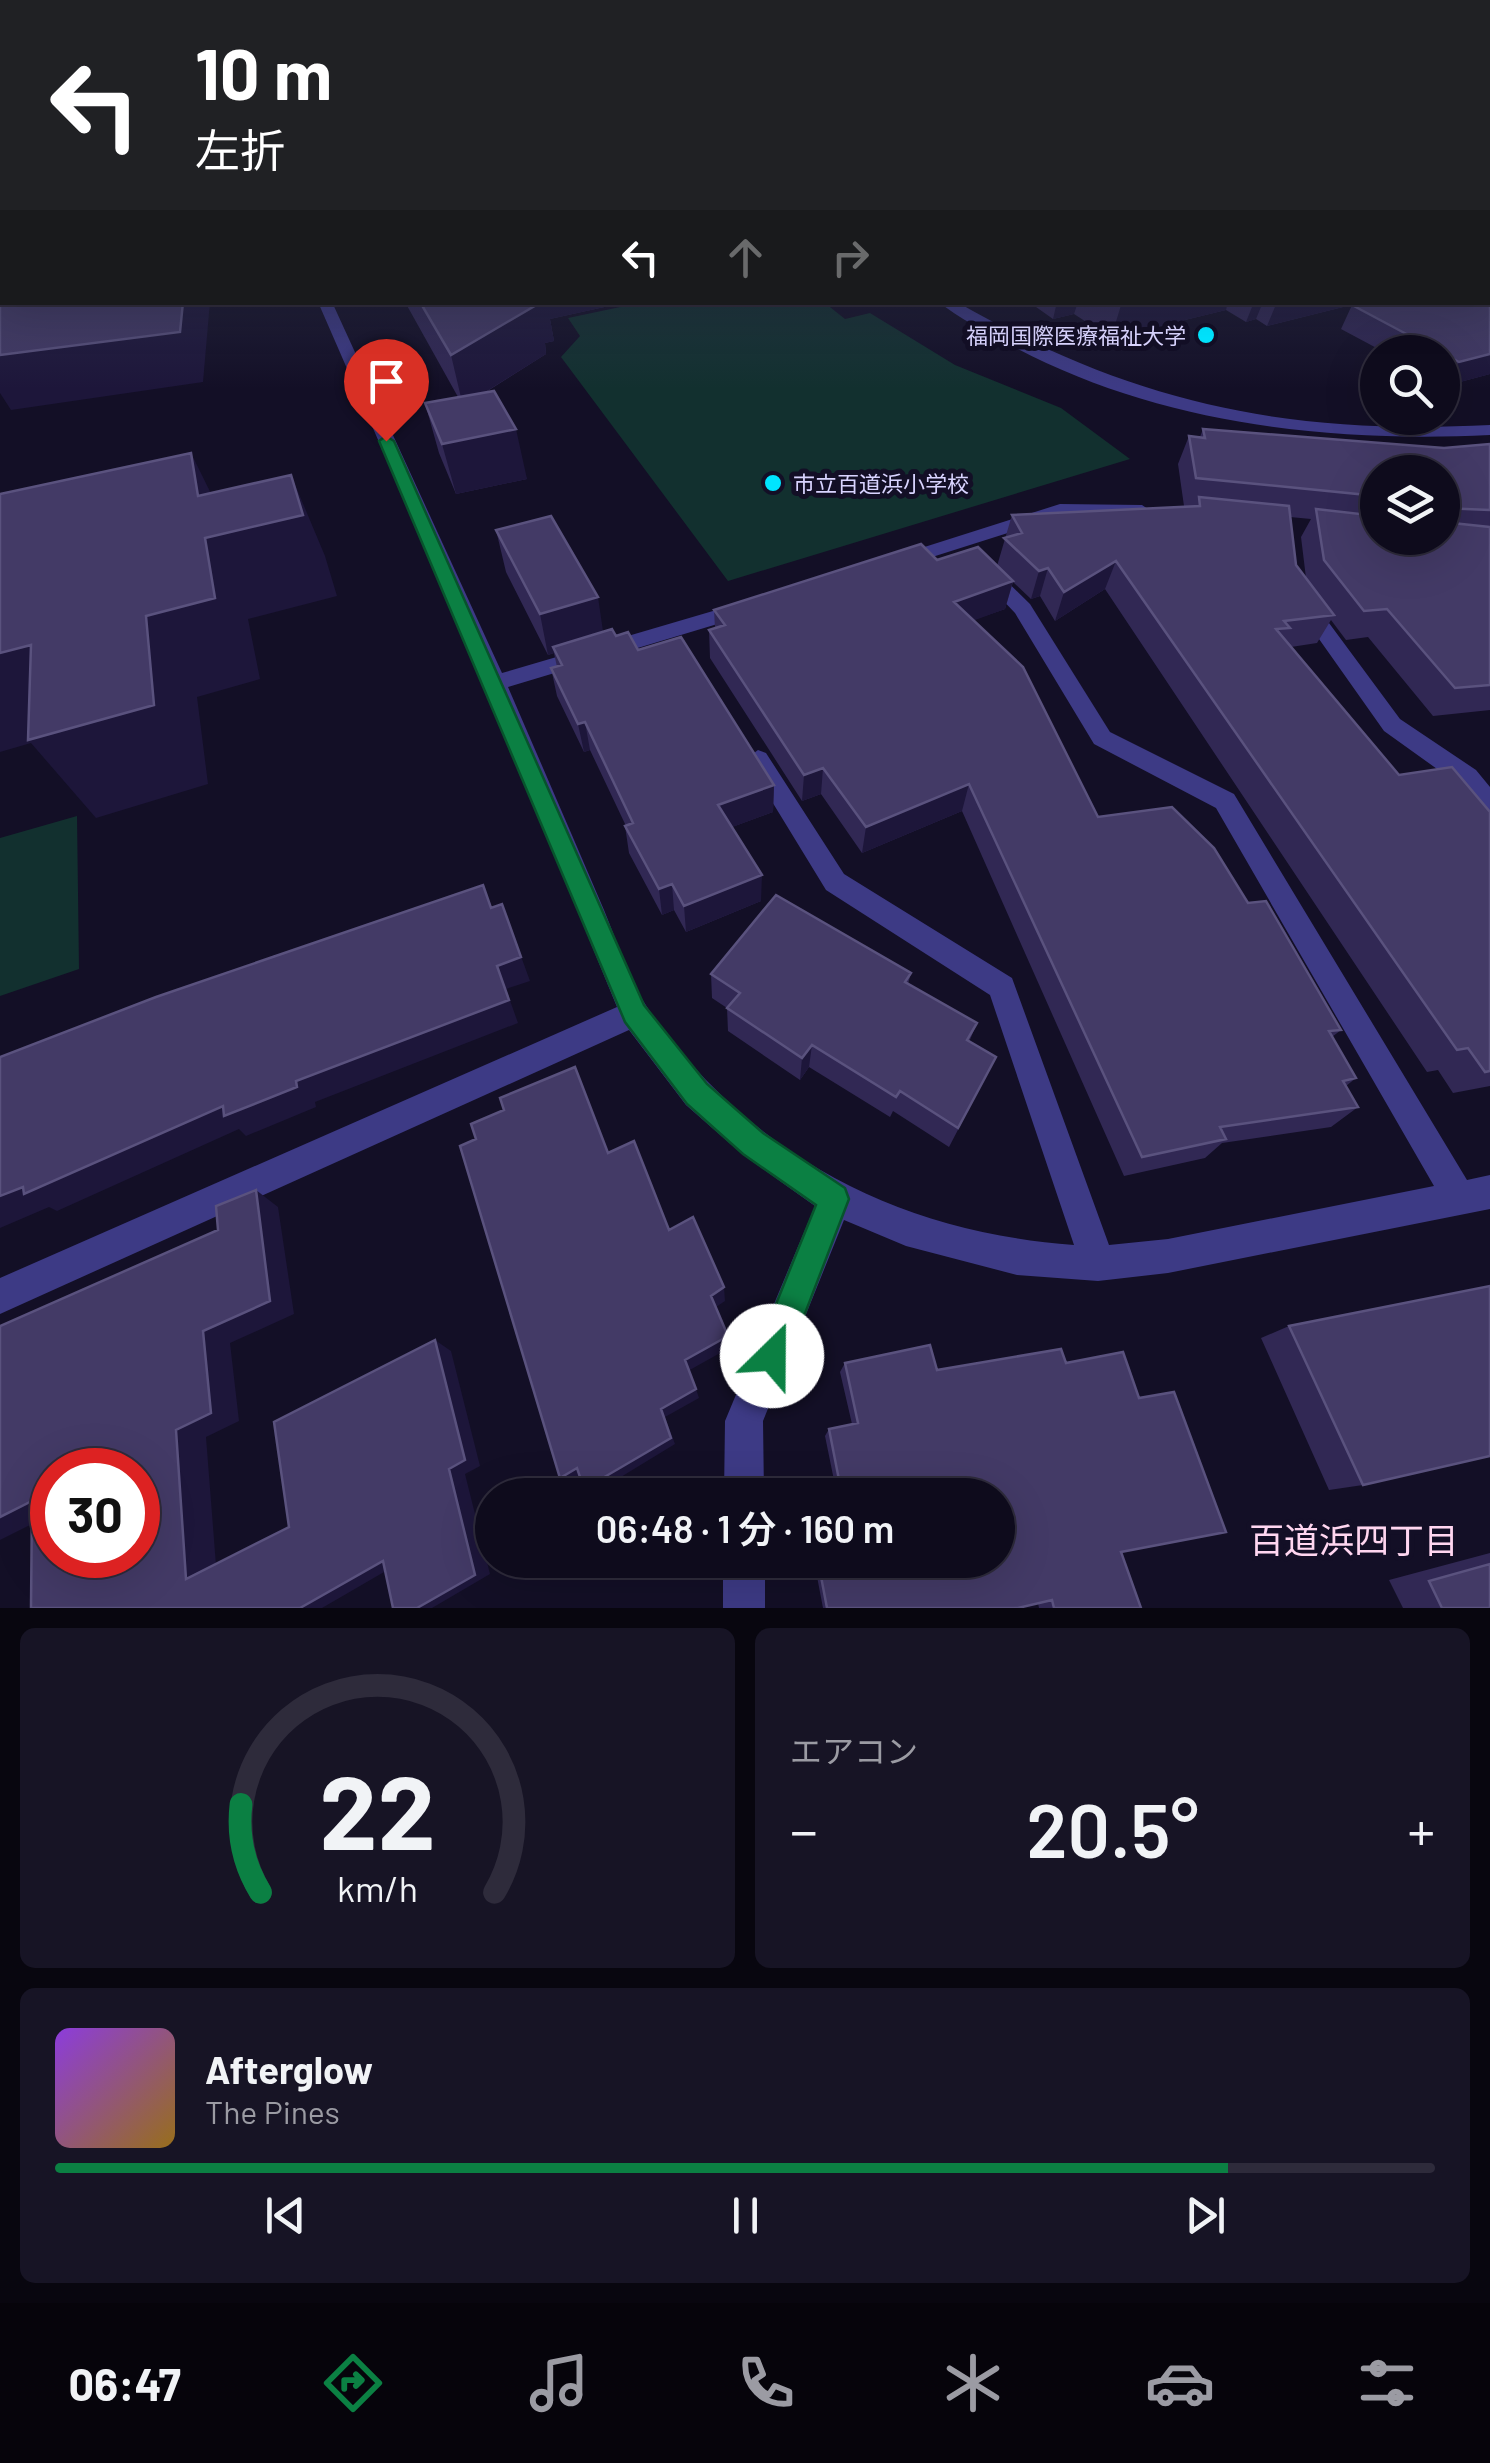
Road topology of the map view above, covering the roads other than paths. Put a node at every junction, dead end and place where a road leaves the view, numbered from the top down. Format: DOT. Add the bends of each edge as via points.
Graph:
graph roads {
  1 [pos="325,305"];
  2 [pos="952,305"];
  3 [pos="1490,430"];
  4 [pos="1172,515"];
  5 [pos="957,543"];
  6 [pos="882,566"];
  7 [pos="1294,591"];
  8 [pos="770,601"];
  9 [pos="495,683"];
  10 [pos="740,731"];
  11 [pos="1490,804"];
  12 [pos="634,1013"];
  13 [pos="1490,1192"];
  14 [pos="1459,1198"];
  15 [pos="834,1199"];
  16 [pos="1098,1264"];
  17 [pos="0,1296"];
  18 [pos="744,1478"];
  19 [pos="744,1578"];
  20 [pos="744,1608"];
  1 -- 9 [label="street"];
  2 -- 3 [label="street" via="1067,367 1188,406 1361,432"];
  4 -- 5 [label="street" via="1060,510"];
  5 -- 6 [label="street"];
  5 -- 14 [label="street" via="1022,610 1102,738 1225,801"];
  7 -- 11 [label="street" via="1392,725 1467,777"];
  8 -- 9 [label="street" via="682,639"];
  9 -- 12 [label="street"];
  10 -- 16 [label="street" via="836,882 1002,987"];
  12 -- 15 [label="street" via="697,1094 753,1144"];
  12 -- 17 [label="street"];
  13 -- 14 [label="street"];
  14 -- 16 [label="street"];
  15 -- 16 [label="street" via="906,1228 1016,1258"];
  15 -- 18 [label="street" via="744,1421"];
  19 -- 20 [label="street"];
}
